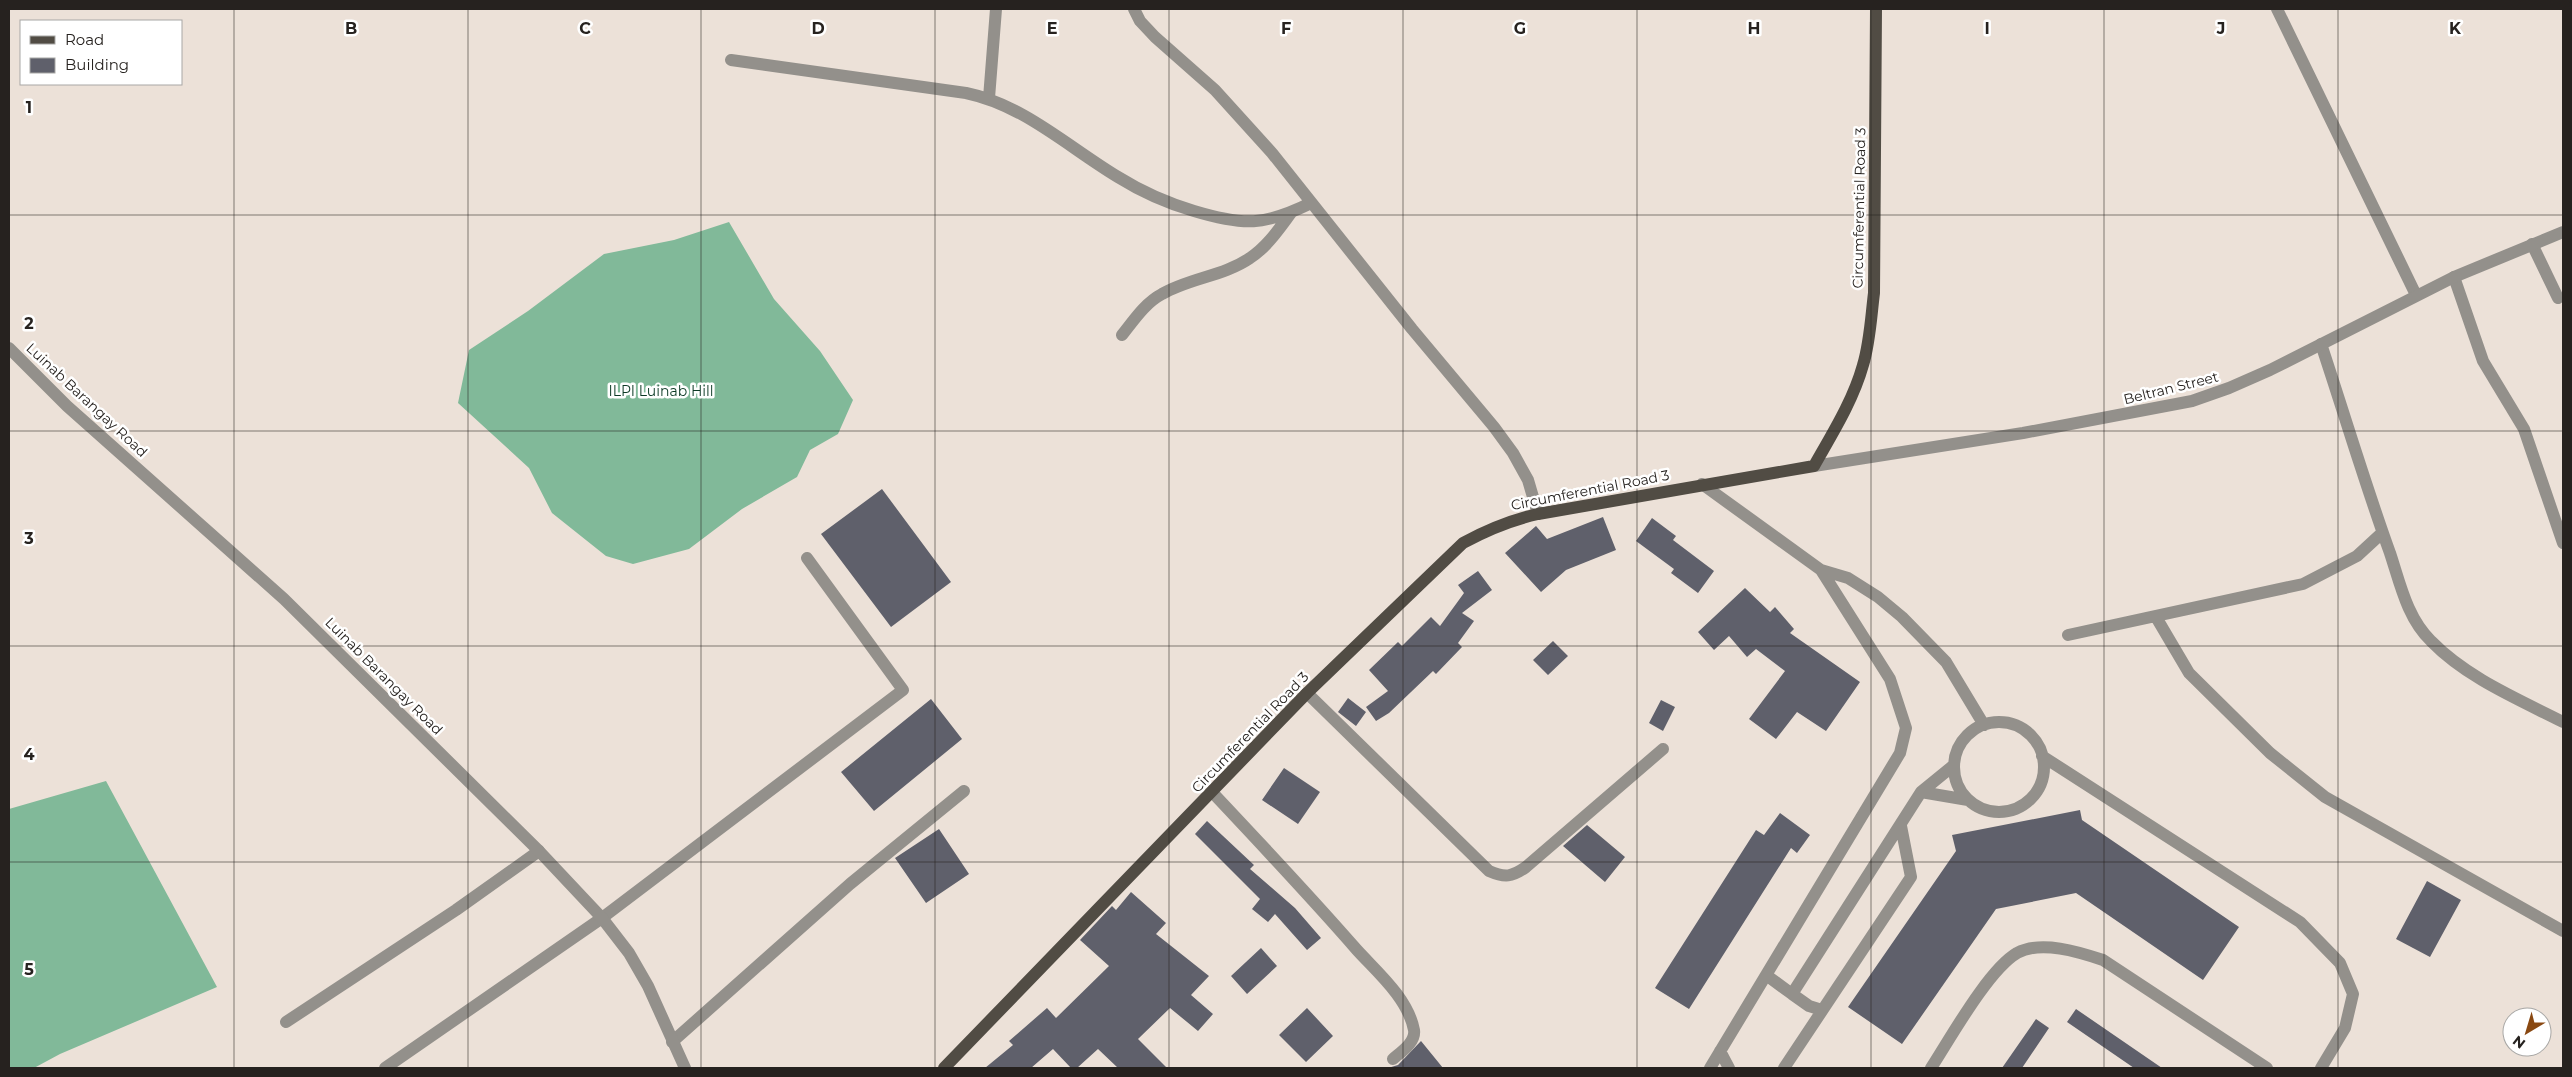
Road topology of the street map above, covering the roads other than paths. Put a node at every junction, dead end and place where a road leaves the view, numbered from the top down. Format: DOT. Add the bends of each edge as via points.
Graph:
graph roads {
  1 [pos="996,9"];
  2 [pos="1134,9"];
  3 [pos="1876,9"];
  4 [pos="2277,9"];
  5 [pos="731,60"];
  6 [pos="989,98"];
  7 [pos="1311,203"];
  8 [pos="1292,211"];
  9 [pos="2563,232"];
  10 [pos="2532,244"];
  11 [pos="2454,277"];
  12 [pos="2416,295"];
  13 [pos="2558,298"];
  14 [pos="1122,335"];
  15 [pos="2321,344"];
  16 [pos="9,348"];
  17 [pos="1814,466"];
  18 [pos="1702,484"];
  19 [pos="1538,514"];
  20 [pos="2382,533"];
  21 [pos="2563,543"];
  22 [pos="808,558"];
  23 [pos="1821,570"];
  24 [pos="2156,618"];
  25 [pos="2068,635"];
  26 [pos="1307,693"];
  27 [pos="2563,722"];
  28 [pos="1984,725"];
  29 [pos="1663,749"];
  30 [pos="2042,756"];
  31 [pos="1954,765"];
  32 [pos="964,791"];
  33 [pos="1212,792"];
  34 [pos="1921,792"];
  35 [pos="1968,800"];
  36 [pos="1901,826"];
  37 [pos="539,851"];
  38 [pos="602,918"];
  39 [pos="2563,931"];
  40 [pos="1766,975"];
  41 [pos="1792,994"];
  42 [pos="1822,1010"];
  43 [pos="286,1022"];
  44 [pos="672,1042"];
  45 [pos="1720,1051"];
  46 [pos="1393,1059"];
  47 [pos="385,1068"];
  48 [pos="685,1068"];
  49 [pos="944,1068"];
  50 [pos="1710,1068"];
  51 [pos="1729,1068"];
  52 [pos="1784,1068"];
  53 [pos="1931,1068"];
  54 [pos="2267,1068"];
  55 [pos="2321,1068"];
  1 -- 6 [label="street"];
  2 -- 7 [label="street" via="1155,37 1215,90 1272,153"];
  3 -- 17 [label="main road, Circumferential Road 3" via="1874,293 1870,334 1851,398"];
  4 -- 12 [label="street"];
  5 -- 6 [label="street"];
  6 -- 8 [label="street" via="1026,116 1118,178 1171,204 1240,222 1266,220"];
  7 -- 8 [label="street"];
  7 -- 19 [label="street" via="1514,453 1528,480"];
  8 -- 14 [label="street" via="1251,258 1238,266 1162,294 1148,303"];
  9 -- 10 [label="street, Beltran Street"];
  10 -- 11 [label="street, Beltran Street"];
  10 -- 13 [label="street"];
  11 -- 12 [label="street, Beltran Street"];
  11 -- 21 [label="street" via="2483,361 2524,430"];
  12 -- 15 [label="street, Beltran Street"];
  15 -- 17 [label="street, Beltran Street" via="2229,388 2192,401 2042,430"];
  15 -- 20 [label="street"];
  16 -- 37 [label="street, Luinab Barangay Road" via="67,406 284,599"];
  17 -- 18 [label="main road, Circumferential Road 3"];
  18 -- 19 [label="main road, Circumferential Road 3"];
  18 -- 23 [label="street"];
  19 -- 26 [label="main road, Circumferential Road 3" via="1488,529 1463,544"];
  20 -- 24 [label="street" via="2357,556 2303,584"];
  20 -- 27 [label="street" via="2414,621 2430,641 2489,684"];
  22 -- 38 [label="street" via="903,690"];
  23 -- 28 [label="street" via="1848,578 1902,617 1946,662"];
  23 -- 40 [label="street" via="1890,679 1906,728 1900,753"];
  24 -- 25 [label="street"];
  24 -- 39 [label="street" via="2189,673 2270,753 2326,797"];
  26 -- 29 [label="street" via="1488,871 1503,877 1514,875 1526,867"];
  26 -- 33 [label="main road, Circumferential Road 3"];
  28 -- 30 [label="street" via="1999,722 2020,728 2036,743"];
  28 -- 31 [label="street" via="1969,734 1958,748"];
  30 -- 35 [label="street" via="2044,770 2040,784 2033,797 2022,806 1994,812"];
  30 -- 55 [label="street" via="2300,922 2340,963 2354,994 2345,1028"];
  31 -- 34 [label="street"];
  31 -- 35 [label="street" via="1957,784"];
  32 -- 44 [label="street" via="850,884"];
  33 -- 46 [label="street" via="1399,997 1414,1032 1412,1042"];
  33 -- 49 [label="main road, Circumferential Road 3"];
  34 -- 35 [label="street"];
  34 -- 36 [label="street"];
  36 -- 41 [label="street"];
  36 -- 42 [label="street" via="1911,877"];
  37 -- 38 [label="street, Luinab Barangay Road"];
  37 -- 43 [label="street"];
  38 -- 44 [label="street, Luinab Barangay Road" via="629,953 648,986"];
  38 -- 47 [label="street"];
  40 -- 41 [label="street"];
  40 -- 45 [label="street"];
  41 -- 42 [label="street" via="1809,1006"];
  42 -- 52 [label="street"];
  44 -- 48 [label="street, Luinab Barangay Road"];
  45 -- 50 [label="street"];
  45 -- 51 [label="street"];
  53 -- 54 [label="street" via="1994,973 2018,953 2045,947 2075,951 2102,960"];
}
